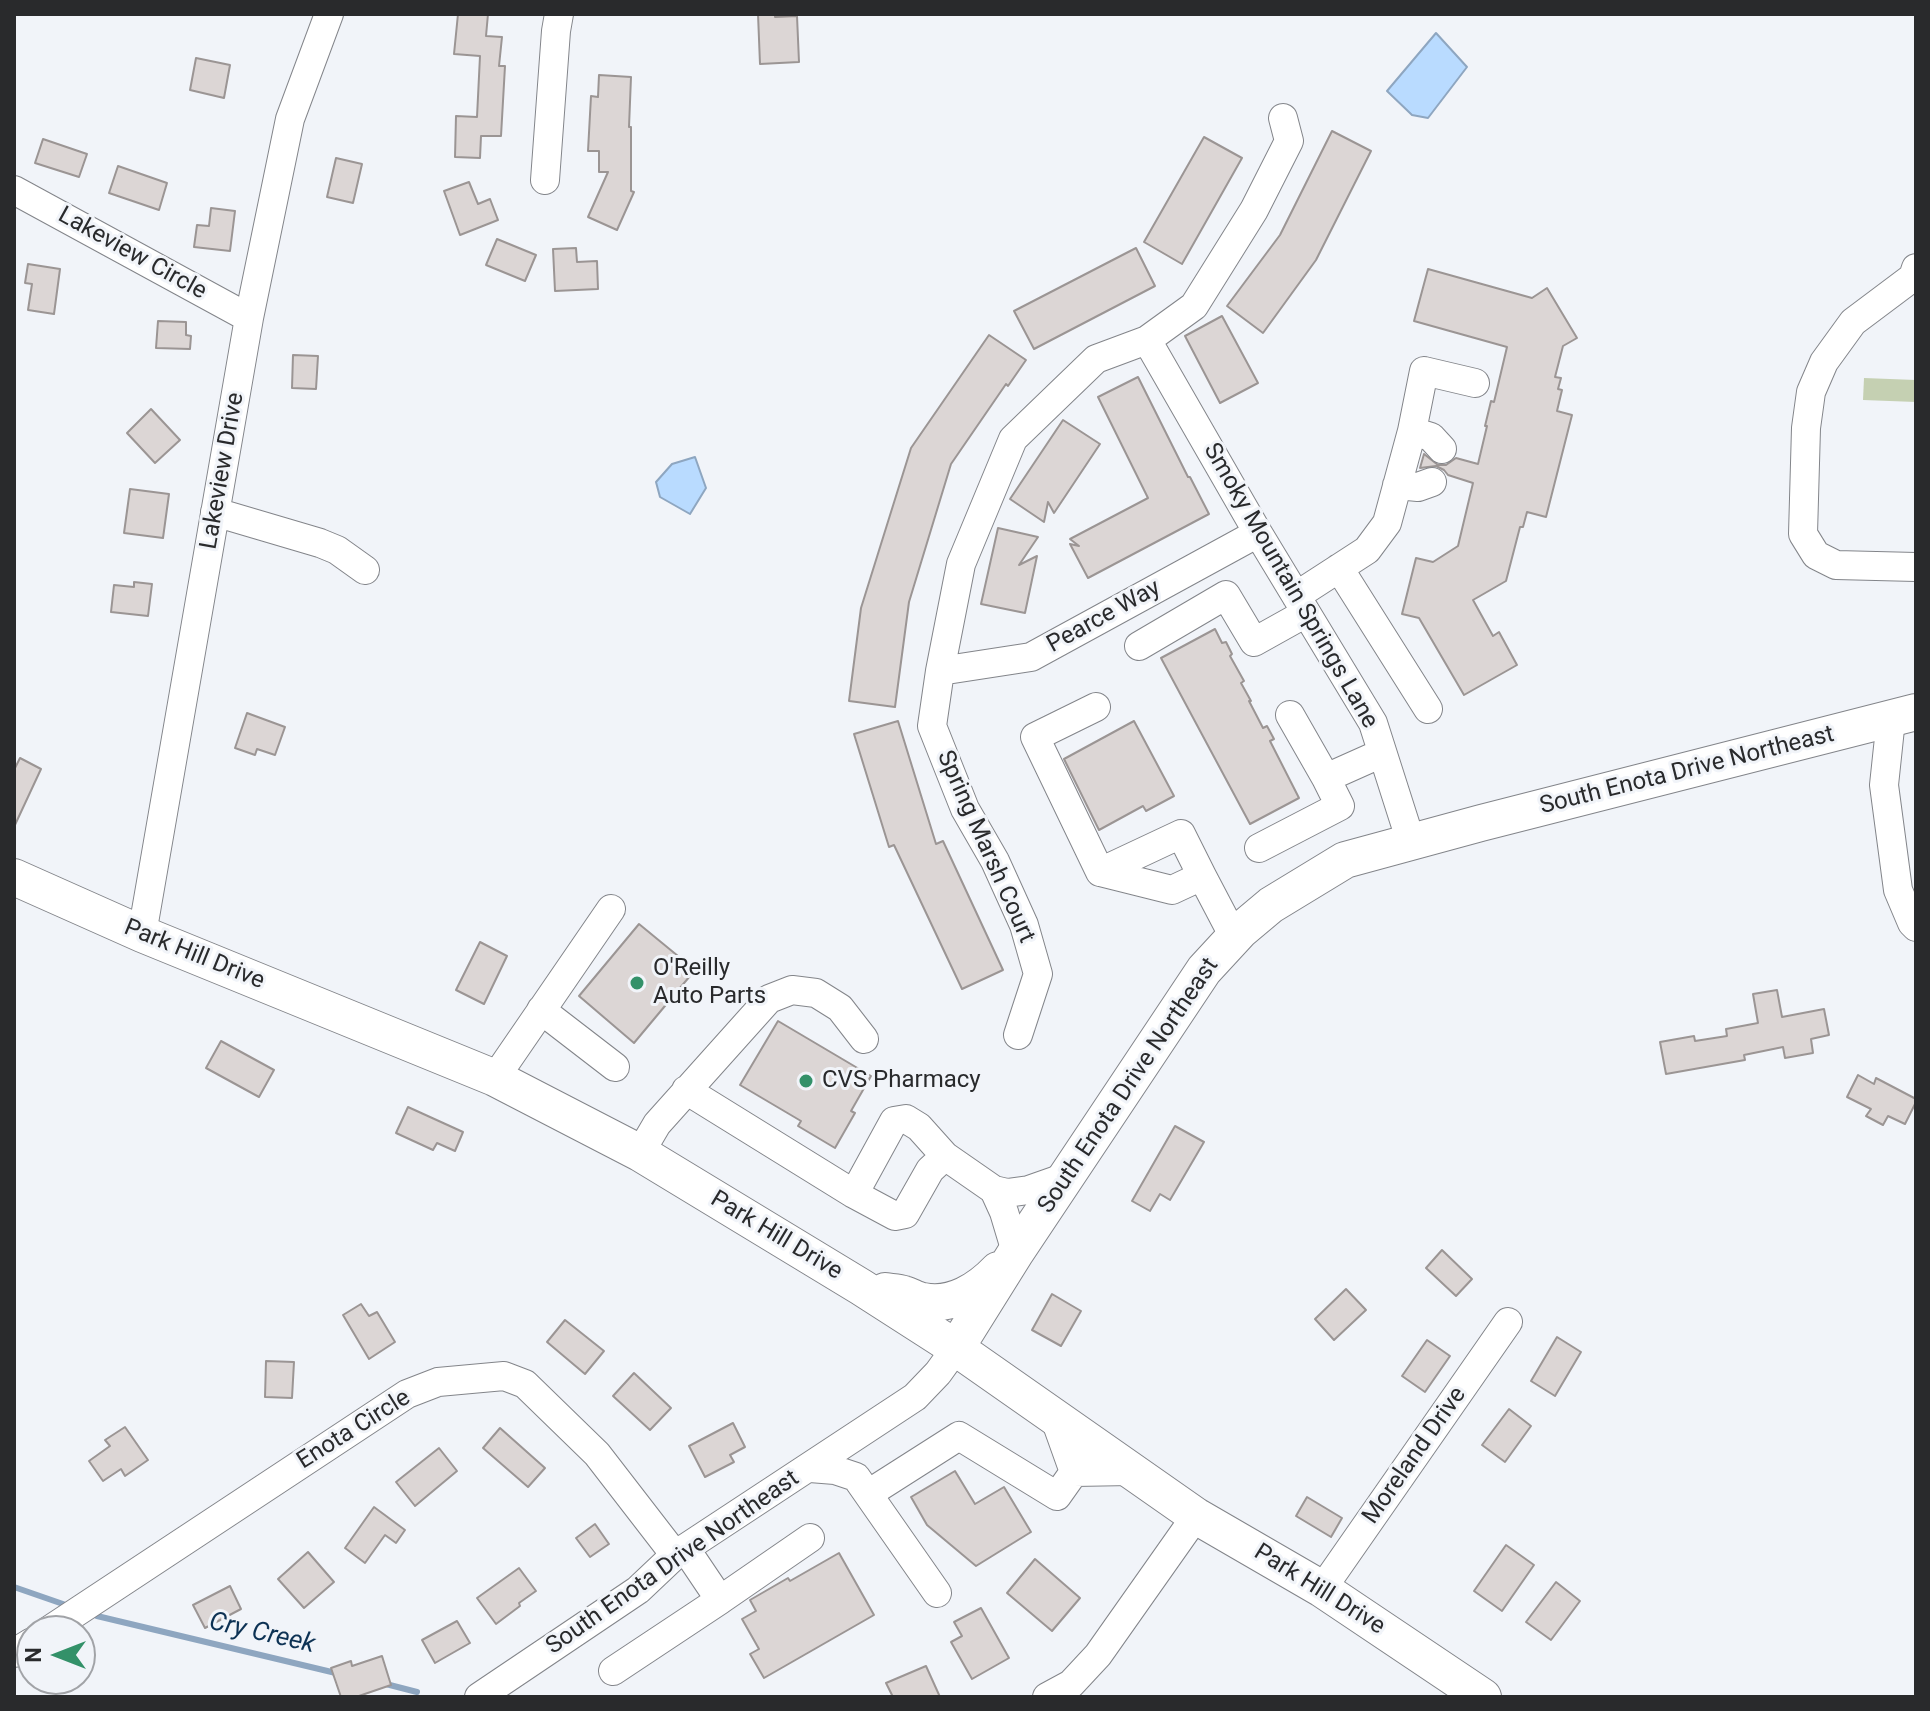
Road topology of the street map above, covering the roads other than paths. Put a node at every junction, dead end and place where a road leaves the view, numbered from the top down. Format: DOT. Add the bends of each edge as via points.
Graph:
graph roads {
  1 [pos="329,14"];
  2 [pos="559,14"];
  3 [pos="1283,118"];
  4 [pos="545,180"];
  5 [pos="14,190"];
  6 [pos="1916,268"];
  7 [pos="249,318"];
  8 [pos="1147,340"];
  9 [pos="1475,383"];
  10 [pos="1412,431"];
  11 [pos="1442,449"];
  12 [pos="1432,482"];
  13 [pos="1397,485"];
  14 [pos="215,512"];
  15 [pos="1258,533"];
  16 [pos="1916,567"];
  17 [pos="1339,568"];
  18 [pos="365,570"];
  19 [pos="1301,604"];
  20 [pos="1139,646"];
  21 [pos="940,671"];
  22 [pos="1096,707"];
  23 [pos="1428,709"];
  24 [pos="1290,715"];
  25 [pos="1903,715"];
  26 [pos="1382,753"];
  27 [pos="1326,778"];
  28 [pos="1411,842"];
  29 [pos="1259,848"];
  30 [pos="1100,872"];
  31 [pos="1202,876"];
  32 [pos="14,877"];
  33 [pos="611,909"];
  34 [pos="1916,927"];
  35 [pos="142,934"];
  36 [pos="1234,937"];
  37 [pos="541,1010"];
  38 [pos="1018,1035"];
  39 [pos="864,1039"];
  40 [pos="615,1067"];
  41 [pos="495,1078"];
  42 [pos="686,1090"];
  43 [pos="640,1153"];
  44 [pos="945,1156"];
  45 [pos="1066,1177"];
  46 [pos="994,1190"];
  47 [pos="854,1194"];
  48 [pos="1016,1252"];
  49 [pos="861,1287"];
  50 [pos="1508,1322"];
  51 [pos="956,1348"];
  52 [pos="1054,1416"];
  53 [pos="870,1427"];
  54 [pos="810,1468"];
  55 [pos="1131,1471"];
  56 [pos="1074,1472"];
  57 [pos="862,1486"];
  58 [pos="1196,1516"];
  59 [pos="810,1538"];
  60 [pos="680,1552"];
  61 [pos="1322,1589"];
  62 [pos="937,1593"];
  63 [pos="720,1600"];
  64 [pos="72,1615"];
  65 [pos="613,1671"];
  66 [pos="479,1697"];
  67 [pos="1047,1697"];
  68 [pos="1483,1697"];
  1 -- 7 [label="street, Lakeview Drive" via="290,119"];
  2 -- 4 [label="street"];
  3 -- 8 [label="street, Spring Marsh Court" via="1289,141 1254,210 1194,306"];
  5 -- 7 [label="street, Lakeview Circle"];
  6 -- 16 [label="street" via="1913,277 1853,322 1824,362 1811,392 1803,534 1816,555 1836,565"];
  7 -- 14 [label="street, Lakeview Drive"];
  8 -- 15 [label="street, Smoky Mountain Springs Lane"];
  8 -- 21 [label="street, Spring Marsh Court" via="1096,359 1013,439 961,564"];
  9 -- 10 [label="street" via="1424,371"];
  10 -- 11 [label="street" via="1431,437"];
  10 -- 13 [label="street"];
  12 -- 13 [label="street"];
  13 -- 17 [label="street" via="1387,523 1367,550"];
  14 -- 18 [label="street" via="320,543"];
  14 -- 35 [label="street, Lakeview Drive"];
  15 -- 19 [label="street, Smoky Mountain Springs Lane"];
  15 -- 21 [label="street, Pearce Way" via="1031,657"];
  17 -- 19 [label="street"];
  17 -- 23 [label="street"];
  19 -- 20 [label="street" via="1254,642 1226,595"];
  19 -- 26 [label="street, Smoky Mountain Springs Lane" via="1373,723"];
  21 -- 38 [label="street, Spring Marsh Court" via="932,726 965,809 1024,925 1038,974"];
  22 -- 30 [label="street" via="1035,737"];
  24 -- 27 [label="street"];
  25 -- 28 [label="main road, South Enota Drive Northeast"];
  25 -- 34 [label="street" via="1884,785 1898,890"];
  26 -- 27 [label="street"];
  26 -- 28 [label="street, Smoky Mountain Springs Lane"];
  27 -- 29 [label="street" via="1340,806"];
  28 -- 36 [label="main road, South Enota Drive Northeast" via="1345,860 1271,905"];
  30 -- 31 [label="street" via="1172,890"];
  30 -- 31 [label="street" via="1181,834"];
  31 -- 36 [label="street"];
  32 -- 35 [label="main road, Park Hill Drive"];
  33 -- 37 [label="street"];
  35 -- 41 [label="main road, Park Hill Drive"];
  36 -- 45 [label="main road, South Enota Drive Northeast" via="1204,970"];
  37 -- 40 [label="street"];
  37 -- 41 [label="street"];
  39 -- 42 [label="street" via="840,1008 816,993 792,990 769,999"];
  41 -- 43 [label="main road, Park Hill Drive"];
  42 -- 43 [label="street"];
  42 -- 47 [label="street"];
  43 -- 49 [label="main road, Park Hill Drive"];
  44 -- 46 [label="street"];
  44 -- 47 [label="street" via="930,1170 905,1214 895,1216"];
  44 -- 47 [label="street" via="919,1127 906,1119 894,1121"];
  45 -- 46 [label="street" via="1029,1190"];
  45 -- 48 [label="main road, South Enota Drive Northeast"];
  46 -- 48 [label="street"];
  48 -- 49 [label="main road" via="982,1286 942,1302"];
  48 -- 51 [label="main road, South Enota Drive Northeast"];
  49 -- 51 [label="main road, Park Hill Drive"];
  50 -- 61 [label="street, Moreland Drive"];
  51 -- 52 [label="main road, Park Hill Drive"];
  51 -- 53 [label="street, South Enota Drive Northeast" via="915,1397"];
  52 -- 55 [label="main road, Park Hill Drive"];
  52 -- 56 [label="street"];
  53 -- 54 [label="street, South Enota Drive Northeast"];
  53 -- 57 [label="street" via="860,1454"];
  54 -- 57 [label="street" via="835,1470"];
  54 -- 60 [label="street, South Enota Drive Northeast"];
  55 -- 56 [label="street"];
  55 -- 58 [label="main road, Park Hill Drive"];
  56 -- 57 [label="street" via="1057,1496 959,1436"];
  57 -- 62 [label="street"];
  58 -- 61 [label="main road, Park Hill Drive"];
  58 -- 67 [label="street" via="1098,1655 1071,1684"];
  59 -- 63 [label="street"];
  60 -- 63 [label="street, Enota Circle"];
  60 -- 64 [label="street, Enota Circle" via="597,1454 525,1384 504,1376 438,1382 407,1394"];
  60 -- 66 [label="street, South Enota Drive Northeast" via="638,1590"];
  61 -- 68 [label="main road, Park Hill Drive"];
  63 -- 65 [label="street"];
}
